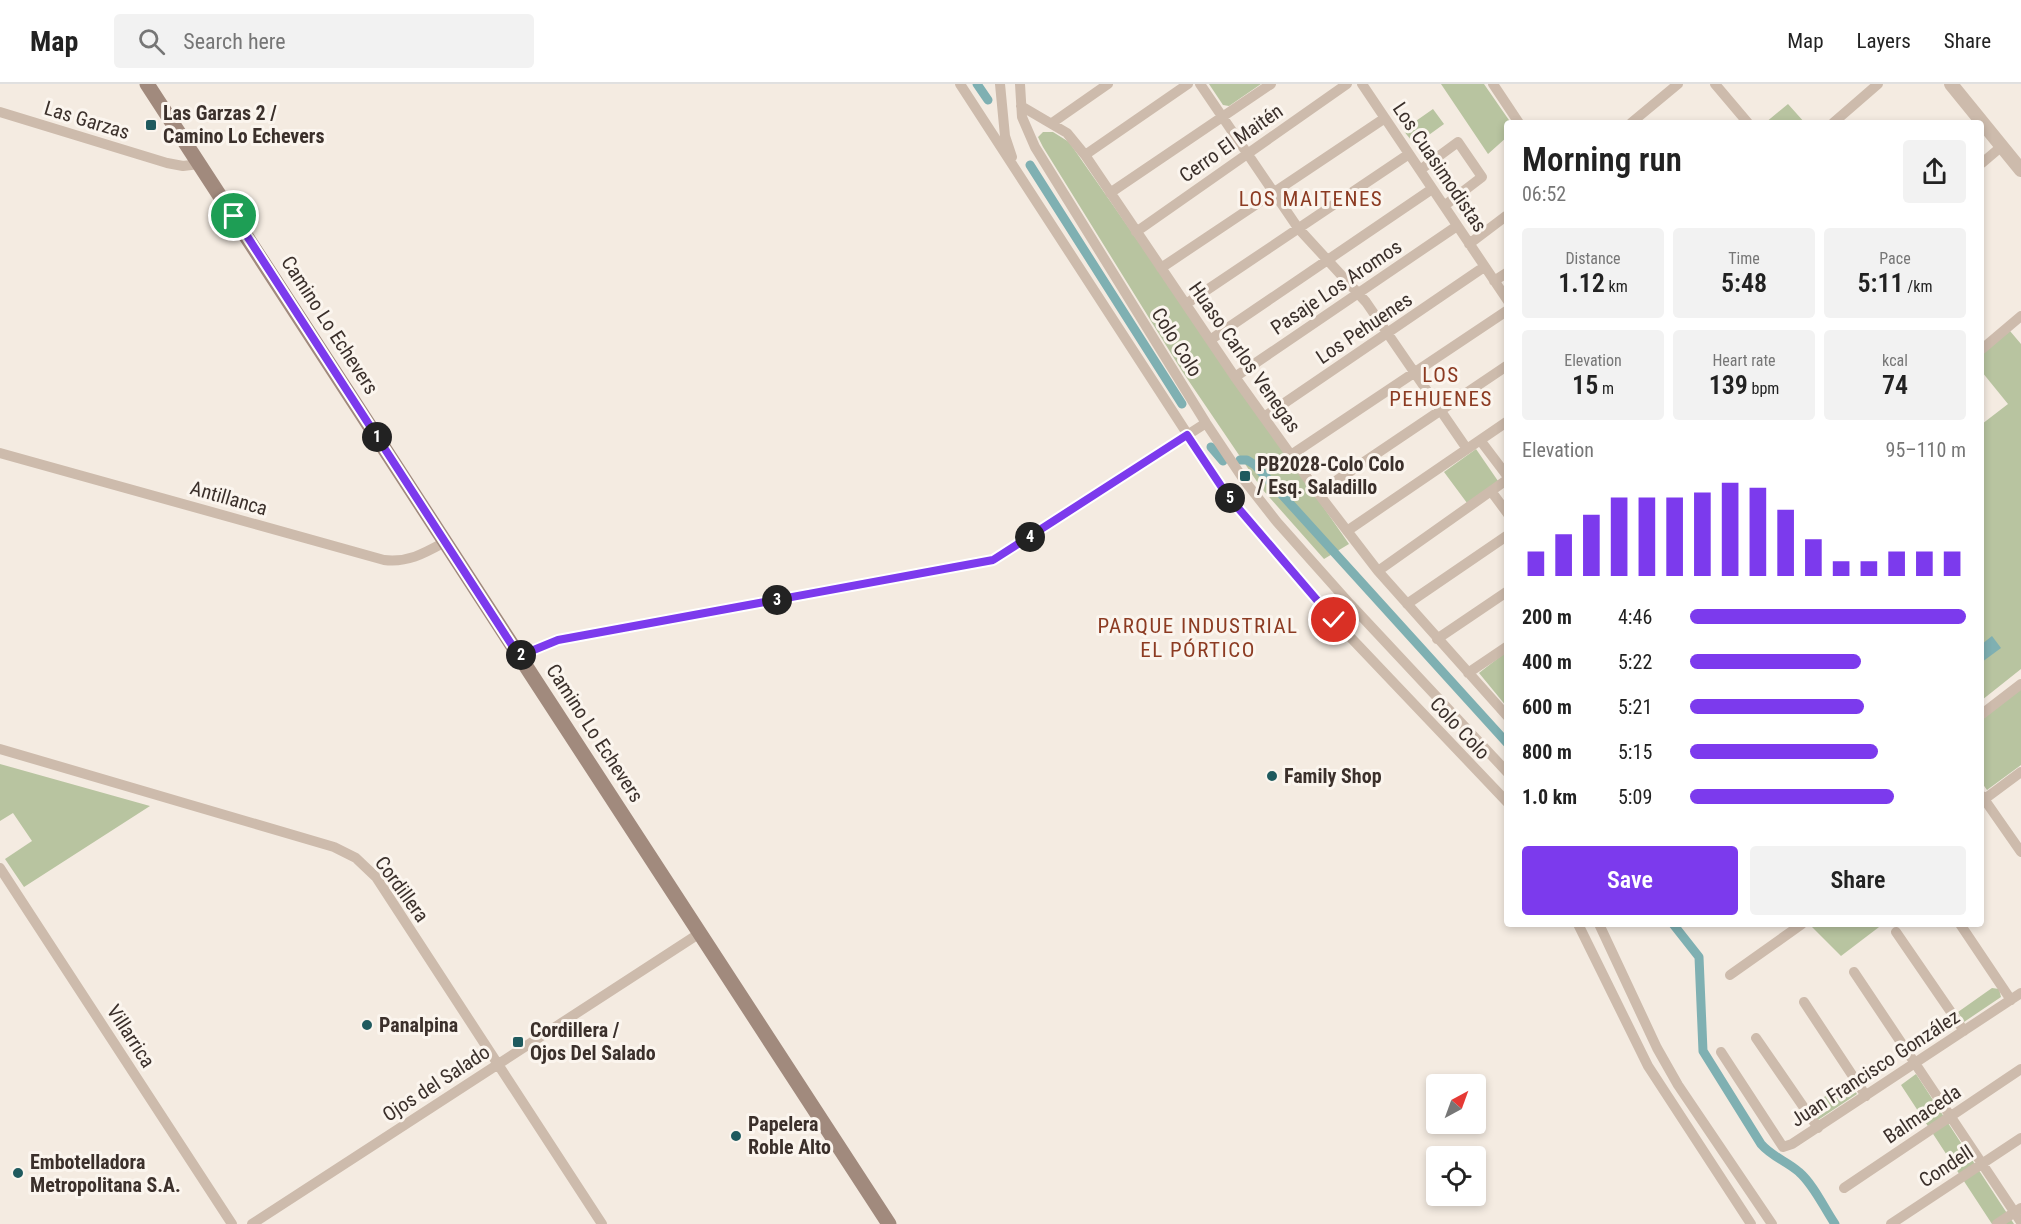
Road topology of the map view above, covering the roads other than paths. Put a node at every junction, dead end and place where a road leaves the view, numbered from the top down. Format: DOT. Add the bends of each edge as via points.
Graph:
graph roads {
  1 [pos="147,84"];
  2 [pos="960,84"];
  3 [pos="1000,84"];
  4 [pos="1020,84"];
  5 [pos="1108,84"];
  6 [pos="1188,84"];
  7 [pos="1200,84"];
  8 [pos="1270,84"];
  9 [pos="1347,84"];
  10 [pos="1362,84"];
  11 [pos="1493,84"];
  12 [pos="1678,84"];
  13 [pos="1715,84"];
  14 [pos="1878,84"];
  15 [pos="1951,84"];
  16 [pos="1000,104"];
  17 [pos="1021,106"];
  18 [pos="0,112"];
  19 [pos="979,114"];
  20 [pos="1222,117"];
  21 [pos="1385,118"];
  22 [pos="1517,120"];
  23 [pos="1635,120"];
  24 [pos="1745,120"];
  25 [pos="1836,120"];
  26 [pos="1980,120"];
  27 [pos="1052,123"];
  28 [pos="1984,125"];
  29 [pos="1030,137"];
  30 [pos="2002,147"];
  31 [pos="1247,154"];
  32 [pos="1409,154"];
  33 [pos="1085,155"];
  34 [pos="1984,162"];
  35 [pos="200,164"];
  36 [pos="1420,170"];
  37 [pos="2021,170"];
  38 [pos="1018,174"];
  39 [pos="1432,189"];
  40 [pos="1273,192"];
  41 [pos="1110,193"];
  42 [pos="1444,206"];
  43 [pos="1504,218"];
  44 [pos="1457,226"];
  45 [pos="1298,228"];
  46 [pos="1136,231"];
  47 [pos="1469,244"];
  48 [pos="1329,261"];
  49 [pos="1484,267"];
  50 [pos="1161,268"];
  51 [pos="1504,275"];
  52 [pos="1494,281"];
  53 [pos="1359,294"];
  54 [pos="1504,295"];
  55 [pos="1186,304"];
  56 [pos="1504,313"];
  57 [pos="2021,316"];
  58 [pos="1388,334"];
  59 [pos="1210,340"];
  60 [pos="1984,347"];
  61 [pos="1504,368"];
  62 [pos="1415,373"];
  63 [pos="1235,377"];
  64 [pos="1441,411"];
  65 [pos="1264,417"];
  66 [pos="1206,423"];
  67 [pos="1504,424"];
  68 [pos="1187,435"];
  69 [pos="1480,440"];
  70 [pos="1467,449"];
  71 [pos="0,453"];
  72 [pos="1291,455"];
  73 [pos="1504,473"];
  74 [pos="1504,481"];
  75 [pos="1491,490"];
  76 [pos="1318,493"];
  77 [pos="1504,508"];
  78 [pos="1347,531"];
  79 [pos="1504,538"];
  80 [pos="446,542"];
  81 [pos="1378,571"];
  82 [pos="1504,594"];
  83 [pos="1343,596"];
  84 [pos="1407,603"];
  85 [pos="1354,609"];
  86 [pos="1326,611"];
  87 [pos="1338,624"];
  88 [pos="1437,639"];
  89 [pos="1504,649"];
  90 [pos="519,656"];
  91 [pos="1468,673"];
  92 [pos="2021,684"];
  93 [pos="1984,712"];
  94 [pos="1504,713"];
  95 [pos="0,749"];
  96 [pos="1504,769"];
  97 [pos="2021,772"];
  98 [pos="1984,798"];
  99 [pos="1504,799"];
  100 [pos="1984,802"];
  101 [pos="2021,852"];
  102 [pos="0,868"];
  103 [pos="1579,927"];
  104 [pos="1600,927"];
  105 [pos="1798,927"];
  106 [pos="1962,927"];
  107 [pos="1896,932"];
  108 [pos="700,933"];
  109 [pos="1612,951"];
  110 [pos="1595,959"];
  111 [pos="1619,966"];
  112 [pos="1854,972"];
  113 [pos="1602,974"];
  114 [pos="1730,975"];
  115 [pos="2016,996"];
  116 [pos="1804,1002"];
  117 [pos="1964,1031"];
  118 [pos="1756,1038"];
  119 [pos="1721,1052"];
  120 [pos="1915,1064"];
  121 [pos="498,1065"];
  122 [pos="2021,1069"];
  123 [pos="1866,1096"];
  124 [pos="1951,1116"];
  125 [pos="1818,1128"];
  126 [pos="2021,1138"];
  127 [pos="1725,1154"];
  128 [pos="1705,1155"];
  129 [pos="1982,1164"];
  130 [pos="1844,1188"];
  131 [pos="2019,1214"];
  132 [pos="232,1224"];
  133 [pos="252,1224"];
  134 [pos="602,1224"];
  135 [pos="889,1224"];
  136 [pos="1751,1224"];
  137 [pos="1772,1224"];
  138 [pos="1892,1224"];
  139 [pos="1997,1224"];
  1 -- 35 [label="main road, Camino Lo Echevers"];
  2 -- 19 [label="street, Colo Colo"];
  3 -- 16 [label="street, Colo Colo"];
  4 -- 17 [label="street, Colo Colo"];
  5 -- 27 [label="street"];
  6 -- 33 [label="street"];
  7 -- 20 [label="street"];
  8 -- 20 [label="street"];
  9 -- 31 [label="street, Cerro El Maitén"];
  10 -- 21 [label="street, Los Cuasimodistas"];
  11 -- 22 [label="street"];
  12 -- 23 [label="street"];
  13 -- 24 [label="street"];
  14 -- 25 [label="street"];
  15 -- 26 [label="street"];
  16 -- 19 [label="street"];
  16 -- 38 [label="street, Colo Colo" via="1005,136"];
  17 -- 27 [label="street, Huaso Carlos Venegas"];
  17 -- 29 [label="street, Colo Colo"];
  18 -- 35 [label="street, Las Garzas" via="167,163"];
  19 -- 38 [label="street, Colo Colo"];
  20 -- 31 [label="street"];
  20 -- 41 [label="street"];
  21 -- 32 [label="street, Los Cuasimodistas"];
  21 -- 40 [label="street"];
  27 -- 29 [label="street" via="1042,124"];
  27 -- 33 [label="street, Huaso Carlos Venegas" via="1067,133"];
  28 -- 30 [label="street"];
  29 -- 66 [label="street, Colo Colo"];
  30 -- 34 [label="street"];
  30 -- 37 [label="street"];
  31 -- 40 [label="street"];
  31 -- 46 [label="street, Cerro El Maitén"];
  32 -- 36 [label="street, Los Cuasimodistas"];
  32 -- 45 [label="street"];
  33 -- 41 [label="street, Huaso Carlos Venegas"];
  35 -- 80 [label="main road, Camino Lo Echevers"];
  36 -- 39 [label="street, Los Cuasimodistas"];
  36 -- 42 [label="street" via="1458,142 1482,177"];
  38 -- 68 [label="street, Colo Colo"];
  39 -- 42 [label="street, Los Cuasimodistas"];
  39 -- 48 [label="street"];
  40 -- 45 [label="street"];
  40 -- 50 [label="street"];
  41 -- 46 [label="street, Huaso Carlos Venegas"];
  42 -- 44 [label="street, Los Cuasimodistas"];
  43 -- 47 [label="street"];
  44 -- 47 [label="street, Los Cuasimodistas"];
  44 -- 53 [label="street, Pasaje Los Aromos"];
  45 -- 48 [label="street"];
  45 -- 55 [label="street"];
  46 -- 50 [label="street, Huaso Carlos Venegas"];
  47 -- 49 [label="street, Los Cuasimodistas"];
  48 -- 53 [label="street"];
  48 -- 59 [label="street"];
  49 -- 52 [label="street, Los Cuasimodistas"];
  49 -- 58 [label="street, Los Pehuenes"];
  50 -- 55 [label="street, Huaso Carlos Venegas"];
  51 -- 52 [label="street"];
  52 -- 54 [label="street, Los Cuasimodistas"];
  53 -- 58 [label="street"];
  53 -- 63 [label="street, Pasaje Los Aromos"];
  55 -- 59 [label="street, Huaso Carlos Venegas"];
  56 -- 62 [label="street"];
  57 -- 60 [label="street"];
  58 -- 62 [label="street"];
  58 -- 65 [label="street, Los Pehuenes"];
  59 -- 63 [label="street, Huaso Carlos Venegas"];
  61 -- 64 [label="street"];
  62 -- 64 [label="street"];
  62 -- 72 [label="street"];
  63 -- 65 [label="street, Huaso Carlos Venegas"];
  64 -- 70 [label="street"];
  64 -- 76 [label="street"];
  65 -- 72 [label="street, Huaso Carlos Venegas"];
  66 -- 68 [label="street"];
  66 -- 83 [label="street, Colo Colo" via="1277,522"];
  67 -- 69 [label="street"];
  68 -- 86 [label="street, Colo Colo" via="1227,495"];
  68 -- 90 [label="street" via="993,560 558,640"];
  69 -- 70 [label="street"];
  69 -- 73 [label="street"];
  70 -- 78 [label="street"];
  71 -- 80 [label="street, Antillanca" via="384,560 418,557"];
  72 -- 76 [label="street, Huaso Carlos Venegas"];
  74 -- 75 [label="street"];
  75 -- 77 [label="street"];
  75 -- 81 [label="street"];
  76 -- 78 [label="street, Huaso Carlos Venegas"];
  78 -- 81 [label="street, Huaso Carlos Venegas"];
  79 -- 84 [label="street"];
  80 -- 90 [label="main road, Camino Lo Echevers"];
  81 -- 84 [label="street, Huaso Carlos Venegas"];
  82 -- 88 [label="street"];
  83 -- 85 [label="street, Colo Colo"];
  83 -- 86 [label="street"];
  84 -- 88 [label="street, Huaso Carlos Venegas"];
  85 -- 87 [label="street"];
  85 -- 96 [label="street, Colo Colo"];
  86 -- 87 [label="street, Colo Colo"];
  87 -- 99 [label="street, Colo Colo"];
  88 -- 91 [label="street, Huaso Carlos Venegas"];
  89 -- 91 [label="street"];
  90 -- 108 [label="main road, Camino Lo Echevers"];
  91 -- 94 [label="street, Huaso Carlos Venegas"];
  92 -- 93 [label="street"];
  95 -- 121 [label="street, Cordillera" via="334,847 356,858 376,877"];
  97 -- 98 [label="street"];
  100 -- 101 [label="street"];
  102 -- 132 [label="street, Villarrica"];
  103 -- 110 [label="street"];
  104 -- 109 [label="street"];
  105 -- 114 [label="street"];
  106 -- 115 [label="street"];
  107 -- 117 [label="street"];
  108 -- 121 [label="street, Ojos del Salado"];
  108 -- 135 [label="main road, Camino Lo Echevers"];
  109 -- 110 [label="street"];
  109 -- 111 [label="street"];
  110 -- 113 [label="street"];
  111 -- 113 [label="street"];
  111 -- 127 [label="street" via="1657,1048"];
  112 -- 120 [label="street"];
  113 -- 128 [label="street" via="1648,1066"];
  115 -- 117 [label="street, Juan Francisco González"];
  116 -- 123 [label="street"];
  117 -- 120 [label="street, Juan Francisco González"];
  118 -- 125 [label="street"];
  119 -- 125 [label="street, Juan Francisco González" via="1783,1147"];
  120 -- 123 [label="street, Juan Francisco González"];
  120 -- 124 [label="street"];
  121 -- 133 [label="street, Ojos del Salado"];
  121 -- 134 [label="street, Cordillera"];
  122 -- 124 [label="street, Balmaceda"];
  123 -- 125 [label="street, Juan Francisco González"];
  124 -- 129 [label="street"];
  124 -- 130 [label="street, Balmaceda"];
  126 -- 129 [label="street, Condell"];
  127 -- 128 [label="street" via="1714,1151"];
  127 -- 137 [label="street"];
  128 -- 136 [label="street"];
  129 -- 131 [label="street"];
  129 -- 138 [label="street, Condell"];
  131 -- 139 [label="street"];
}
